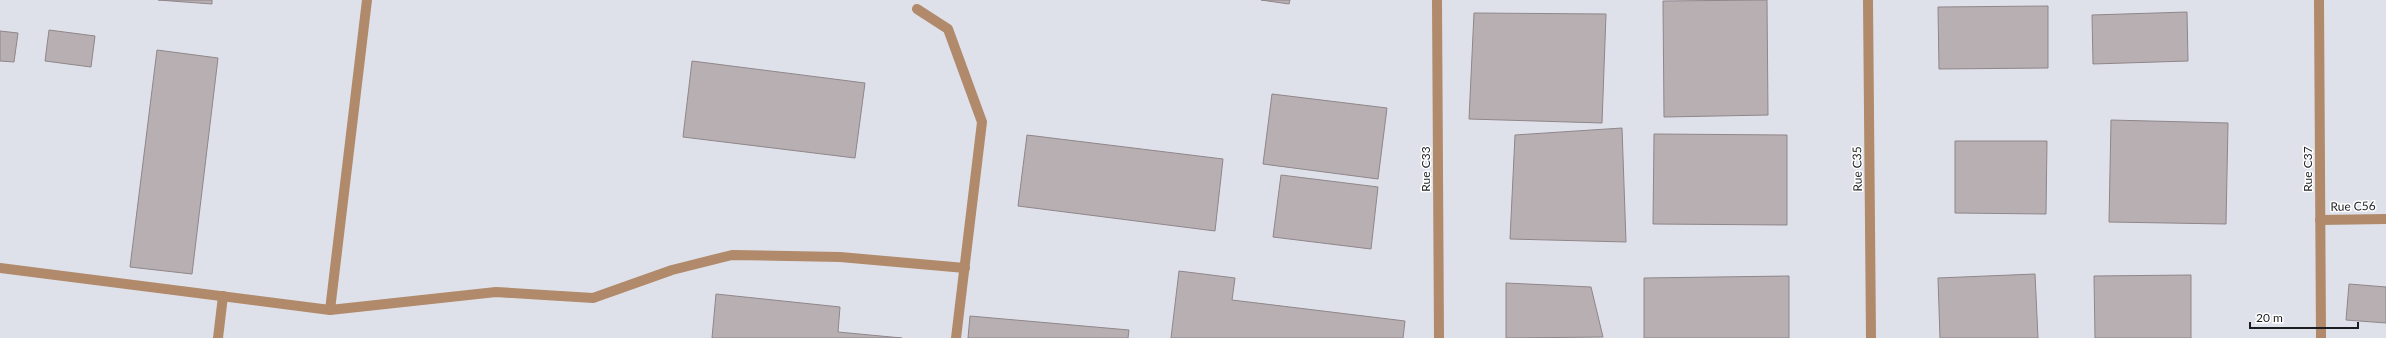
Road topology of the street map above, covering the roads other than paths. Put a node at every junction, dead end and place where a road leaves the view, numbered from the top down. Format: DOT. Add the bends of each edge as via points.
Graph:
graph roads {
  1 [pos="367,0"];
  2 [pos="1437,0"];
  3 [pos="1868,0"];
  4 [pos="2319,0"];
  5 [pos="918,9"];
  6 [pos="2386,219"];
  7 [pos="2320,220"];
  8 [pos="0,268"];
  9 [pos="964,268"];
  10 [pos="223,296"];
  11 [pos="330,310"];
  12 [pos="218,338"];
  13 [pos="956,338"];
  14 [pos="1440,338"];
  15 [pos="1871,338"];
  16 [pos="2321,338"];
  1 -- 11 [label="street"];
  2 -- 14 [label="street, Rue C33"];
  3 -- 15 [label="street, Rue C35"];
  4 -- 7 [label="street, Rue C37"];
  5 -- 9 [label="street" via="948,29 982,122"];
  6 -- 7 [label="street, Rue C56"];
  7 -- 16 [label="street, Rue C37"];
  8 -- 10 [label="street"];
  9 -- 11 [label="street" via="840,257 732,255 672,270 593,298 496,292"];
  9 -- 13 [label="street"];
  10 -- 11 [label="street"];
  10 -- 12 [label="street"];
}
